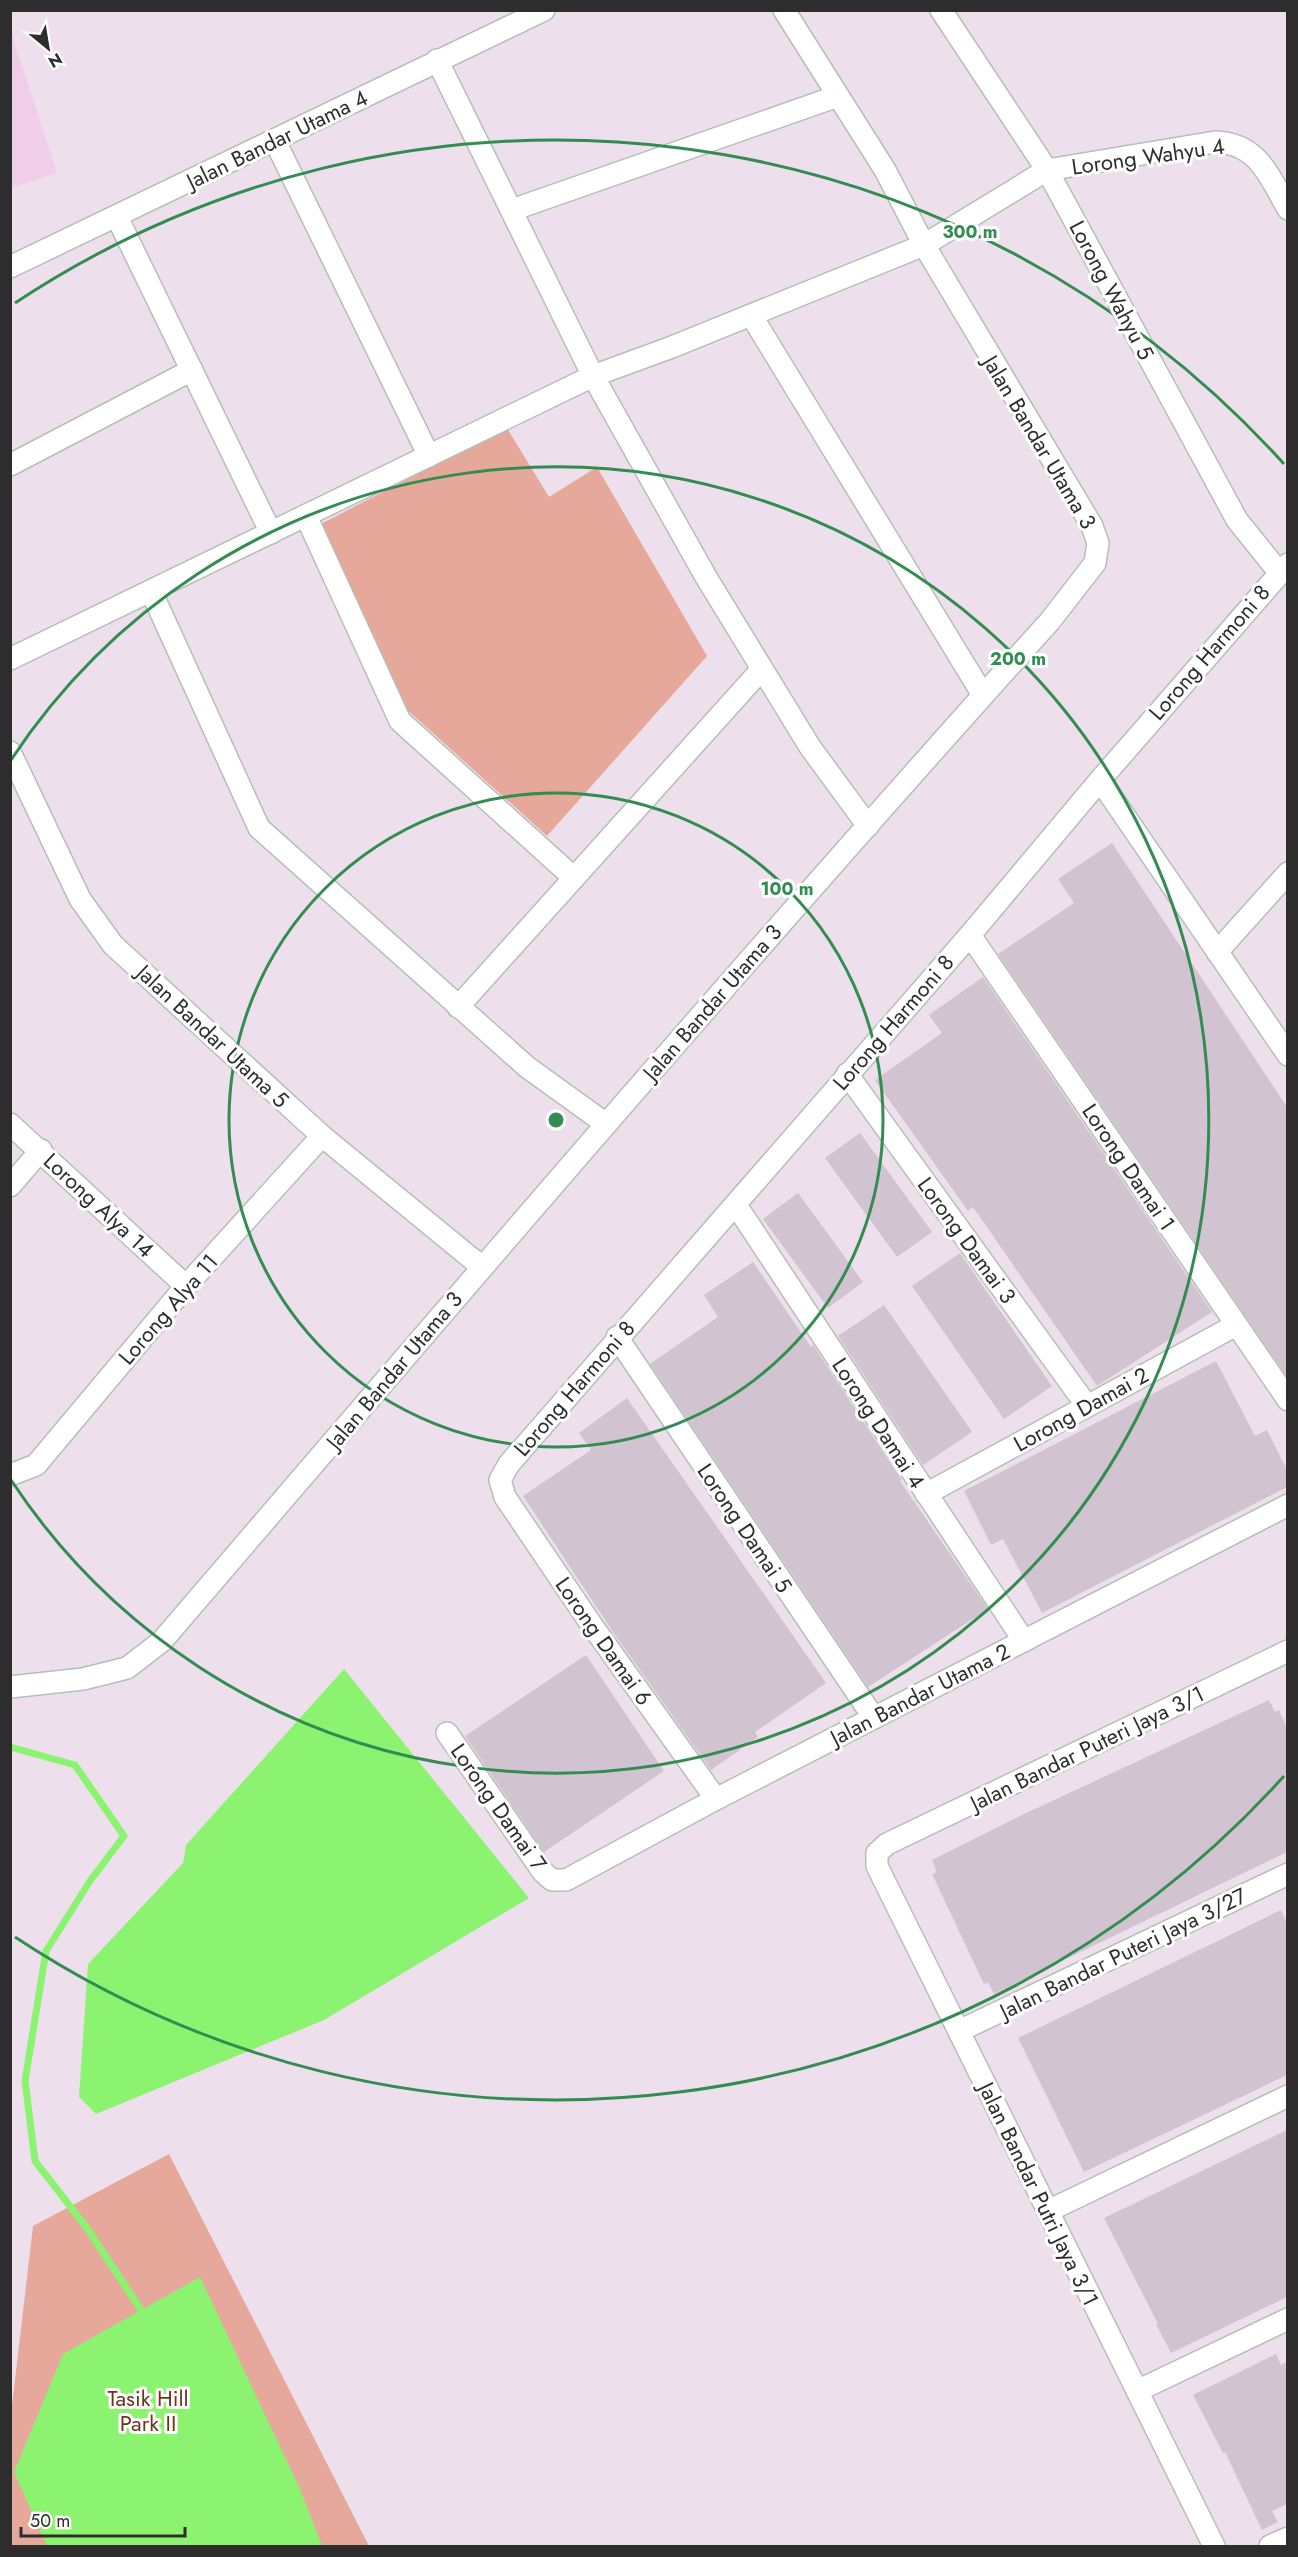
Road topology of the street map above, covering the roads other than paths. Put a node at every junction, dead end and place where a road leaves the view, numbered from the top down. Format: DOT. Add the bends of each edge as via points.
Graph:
graph roads {
  1 [pos="544,10"];
  2 [pos="784,10"];
  3 [pos="941,10"];
  4 [pos="437,60"];
  5 [pos="838,96"];
  6 [pos="275,141"];
  7 [pos="1047,170"];
  8 [pos="1287,209"];
  9 [pos="512,210"];
  10 [pos="117,217"];
  11 [pos="924,245"];
  12 [pos="10,267"];
  13 [pos="751,315"];
  14 [pos="192,370"];
  15 [pos="592,376"];
  16 [pos="429,456"];
  17 [pos="10,465"];
  18 [pos="306,516"];
  19 [pos="271,533"];
  20 [pos="1283,568"];
  21 [pos="151,591"];
  22 [pos="10,659"];
  23 [pos="761,670"];
  24 [pos="983,695"];
  25 [pos="13,764"];
  26 [pos="1100,780"];
  27 [pos="868,826"];
  28 [pos="1287,873"];
  29 [pos="574,878"];
  30 [pos="970,935"];
  31 [pos="1217,952"];
  32 [pos="458,1007"];
  33 [pos="1287,1055"];
  34 [pos="848,1074"];
  35 [pos="10,1124"];
  36 [pos="606,1124"];
  37 [pos="322,1136"];
  38 [pos="40,1150"];
  39 [pos="10,1186"];
  40 [pos="736,1205"];
  41 [pos="482,1266"];
  42 [pos="186,1286"];
  43 [pos="1236,1325"];
  44 [pos="617,1337"];
  45 [pos="1287,1400"];
  46 [pos="1087,1406"];
  47 [pos="10,1475"];
  48 [pos="500,1480"];
  49 [pos="926,1494"];
  50 [pos="1287,1506"];
  51 [pos="1024,1641"];
  52 [pos="1287,1651"];
  53 [pos="10,1687"];
  54 [pos="874,1718"];
  55 [pos="447,1733"];
  56 [pos="716,1799"];
  57 [pos="887,1844"];
  58 [pos="1287,1874"];
  59 [pos="552,1880"];
  60 [pos="959,2031"];
  61 [pos="1287,2096"];
  62 [pos="1048,2211"];
  63 [pos="1287,2319"];
  64 [pos="1137,2391"];
  65 [pos="1287,2538"];
  66 [pos="1214,2547"];
  67 [pos="1270,2547"];
  1 -- 4 [label="street, Jalan Bandar Utama 4"];
  2 -- 5 [label="street, Jalan Bandar Utama 3"];
  3 -- 7 [label="street, Lorong Wahyu 5"];
  4 -- 6 [label="street, Jalan Bandar Utama 4"];
  4 -- 9 [label="street"];
  5 -- 9 [label="street"];
  5 -- 11 [label="street, Jalan Bandar Utama 3" via="885,170"];
  6 -- 10 [label="street, Jalan Bandar Utama 4"];
  6 -- 16 [label="street"];
  7 -- 8 [label="street, Lorong Wahyu 4" via="1232,142 1263,165"];
  7 -- 11 [label="street"];
  7 -- 20 [label="street, Lorong Wahyu 5" via="1237,520"];
  9 -- 15 [label="street"];
  10 -- 12 [label="street, Jalan Bandar Utama 4"];
  10 -- 14 [label="street"];
  11 -- 13 [label="street"];
  11 -- 24 [label="street, Jalan Bandar Utama 3" via="1092,526 1098,543 1095,563 1050,621"];
  13 -- 15 [label="street"];
  13 -- 24 [label="street"];
  14 -- 17 [label="street"];
  14 -- 19 [label="street"];
  15 -- 16 [label="street"];
  15 -- 23 [label="street"];
  16 -- 18 [label="street"];
  18 -- 19 [label="street"];
  18 -- 29 [label="street" via="400,721"];
  19 -- 21 [label="street"];
  20 -- 26 [label="street, Lorong Harmoni 8"];
  21 -- 22 [label="street"];
  21 -- 32 [label="street" via="260,828"];
  23 -- 27 [label="street" via="810,747"];
  23 -- 29 [label="street"];
  24 -- 27 [label="street, Jalan Bandar Utama 3"];
  25 -- 37 [label="street, Jalan Bandar Utama 5" via="80,899 113,945"];
  26 -- 30 [label="street, Lorong Harmoni 8"];
  26 -- 31 [label="street"];
  27 -- 36 [label="street, Jalan Bandar Utama 3"];
  28 -- 31 [label="street"];
  29 -- 32 [label="street"];
  30 -- 34 [label="street, Lorong Harmoni 8"];
  30 -- 43 [label="street, Lorong Damai 1"];
  31 -- 33 [label="street"];
  32 -- 36 [label="street" via="527,1068"];
  34 -- 40 [label="street, Lorong Harmoni 8"];
  34 -- 46 [label="street, Lorong Damai 3"];
  35 -- 38 [label="street, Lorong Alya 14"];
  36 -- 41 [label="street, Jalan Bandar Utama 3"];
  37 -- 41 [label="street, Jalan Bandar Utama 5"];
  37 -- 42 [label="street, Lorong Alya 11"];
  38 -- 39 [label="street"];
  38 -- 42 [label="street, Lorong Alya 14"];
  40 -- 44 [label="street, Lorong Harmoni 8"];
  40 -- 49 [label="street, Lorong Damai 4"];
  41 -- 53 [label="street, Jalan Bandar Utama 3" via="162,1641 127,1668 83,1679"];
  42 -- 47 [label="street, Lorong Alya 11" via="36,1465"];
  43 -- 45 [label="street, Lorong Damai 1"];
  43 -- 46 [label="street, Lorong Damai 2"];
  44 -- 48 [label="street, Lorong Harmoni 8" via="509,1464"];
  44 -- 54 [label="street, Lorong Damai 5"];
  46 -- 49 [label="street, Lorong Damai 2"];
  48 -- 56 [label="street, Lorong Damai 6" via="505,1497"];
  49 -- 51 [label="street, Lorong Damai 4"];
  50 -- 51 [label="street, Jalan Bandar Utama 2"];
  51 -- 54 [label="street, Jalan Bandar Utama 2"];
  52 -- 57 [label="street, Jalan Bandar Puteri Jaya 3/1"];
  54 -- 56 [label="street, Jalan Bandar Utama 2"];
  55 -- 59 [label="street, Lorong Damai 7"];
  56 -- 59 [label="street, Jalan Bandar Utama 2" via="566,1880"];
  57 -- 60 [label="street, Jalan Bandar Putri Jaya 3/1" via="877,1852 877,1866"];
  58 -- 60 [label="street, Jalan Bandar Puteri Jaya 3/27"];
  60 -- 62 [label="street, Jalan Bandar Putri Jaya 3/1"];
  61 -- 62 [label="street"];
  62 -- 64 [label="street, Jalan Bandar Putri Jaya 3/1"];
  63 -- 64 [label="street"];
  64 -- 66 [label="street, Jalan Bandar Putri Jaya 3/1"];
  65 -- 67 [label="street"];
}
